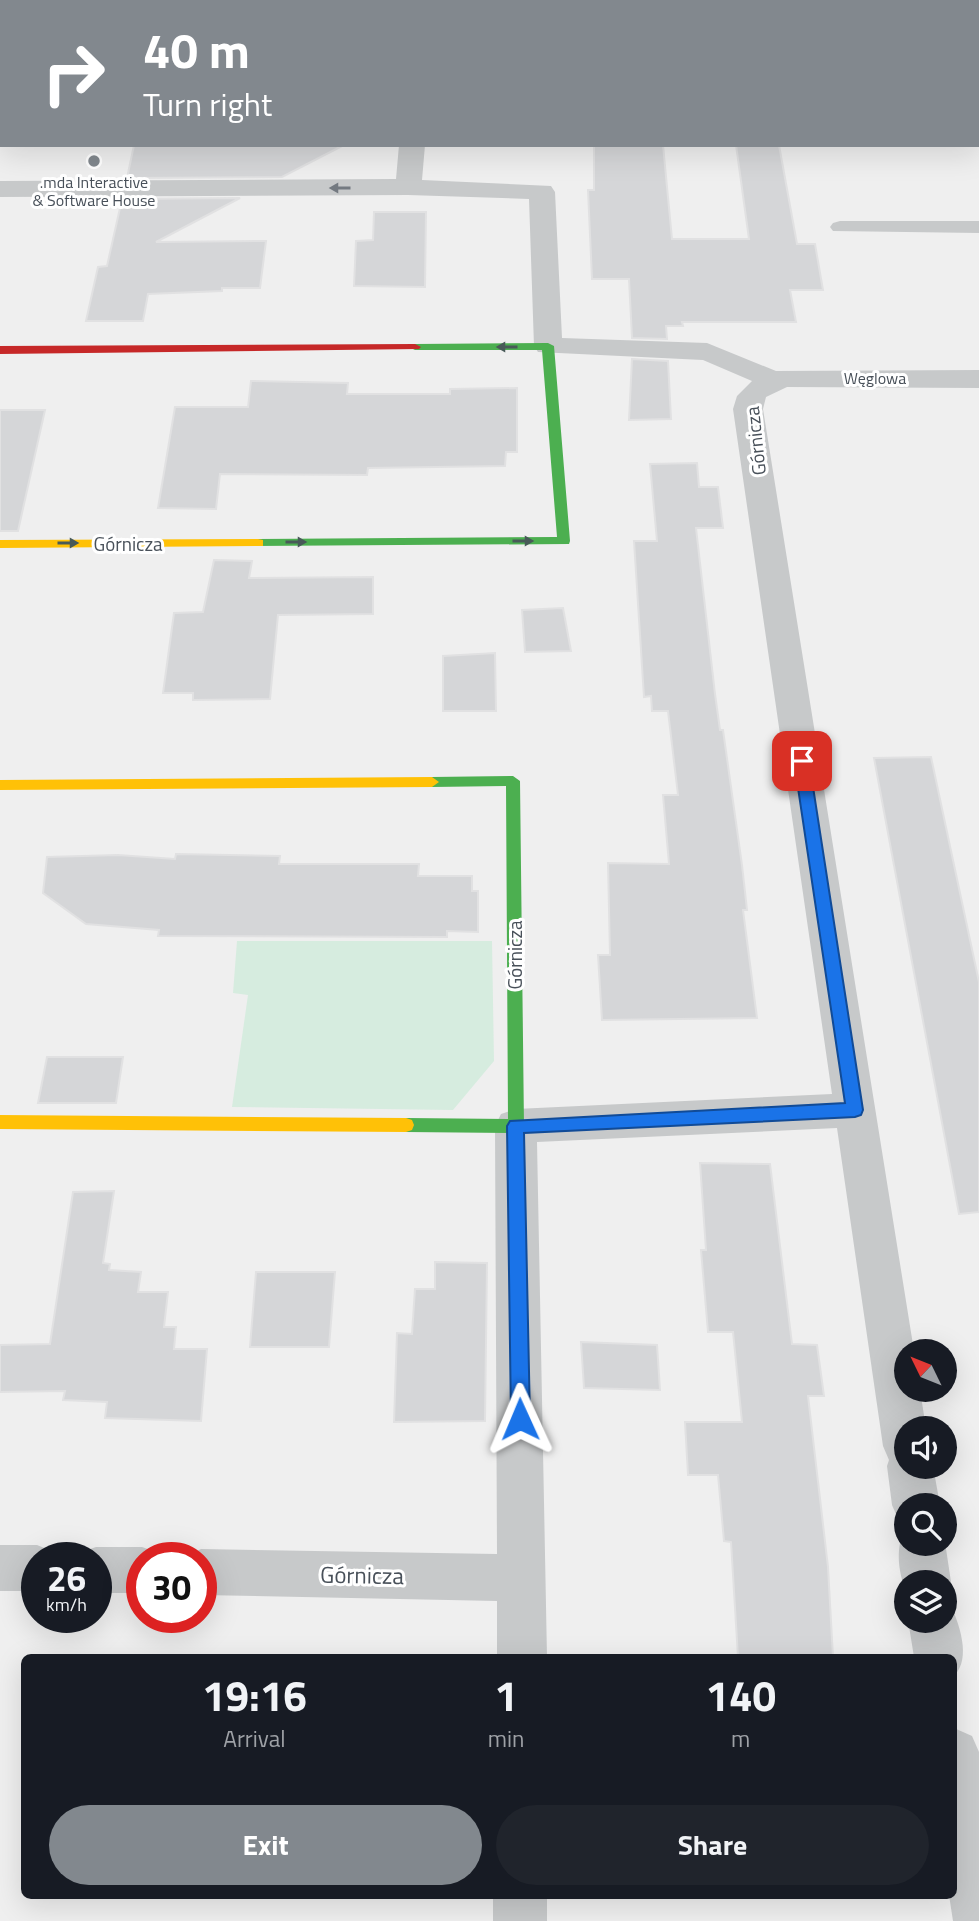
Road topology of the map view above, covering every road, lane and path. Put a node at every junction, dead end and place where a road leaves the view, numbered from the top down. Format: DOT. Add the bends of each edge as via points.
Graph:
graph roads {
  1 [pos="412,147"];
  2 [pos="408,187"];
  3 [pos="0,189"];
  4 [pos="840,227"];
  5 [pos="979,227"];
  6 [pos="548,346"];
  7 [pos="0,350"];
  8 [pos="979,379"];
  9 [pos="772,382"];
  10 [pos="0,544"];
  11 [pos="0,785"];
  12 [pos="855,1110"];
  13 [pos="0,1122"];
  14 [pos="516,1126"];
  15 [pos="901,1416"];
  16 [pos="0,1568"];
  17 [pos="21,1568"];
  18 [pos="217,1572"];
  19 [pos="523,1578"];
  20 [pos="935,1633"];
  21 [pos="522,1654"];
  22 [pos="939,1654"];
  23 [pos="957,1774"];
  24 [pos="520,1899"];
  25 [pos="979,1919"];
  26 [pos="520,1921"];
  1 -- 2 [label="street"];
  2 -- 3 [label="street, Górnicza, one-way"];
  2 -- 6 [label="street, Górnicza" via="542,192"];
  4 -- 5 [label="lane"];
  6 -- 7 [label="street, Górnicza, one-way"];
  6 -- 9 [label="street, Górnicza" via="707,352"];
  10 -- 6 [label="street, Górnicza, one-way" via="564,541"];
  8 -- 9 [label="street, Węglowa" via="800,377"];
  9 -- 12 [label="street, Górnicza" via="753,394 748,409"];
  11 -- 14 [label="street, Górnicza" via="513,781"];
  12 -- 14 [label="street"];
  12 -- 15 [label="street, Górnicza"];
  13 -- 14 [label="street"];
  14 -- 19 [label="street"];
  16 -- 17 [label="street"];
  18 -- 19 [label="street, Górnicza"];
  19 -- 21 [label="street"];
  20 -- 22 [label="street"];
  23 -- 25 [label="street"];
  24 -- 26 [label="street"];
}
